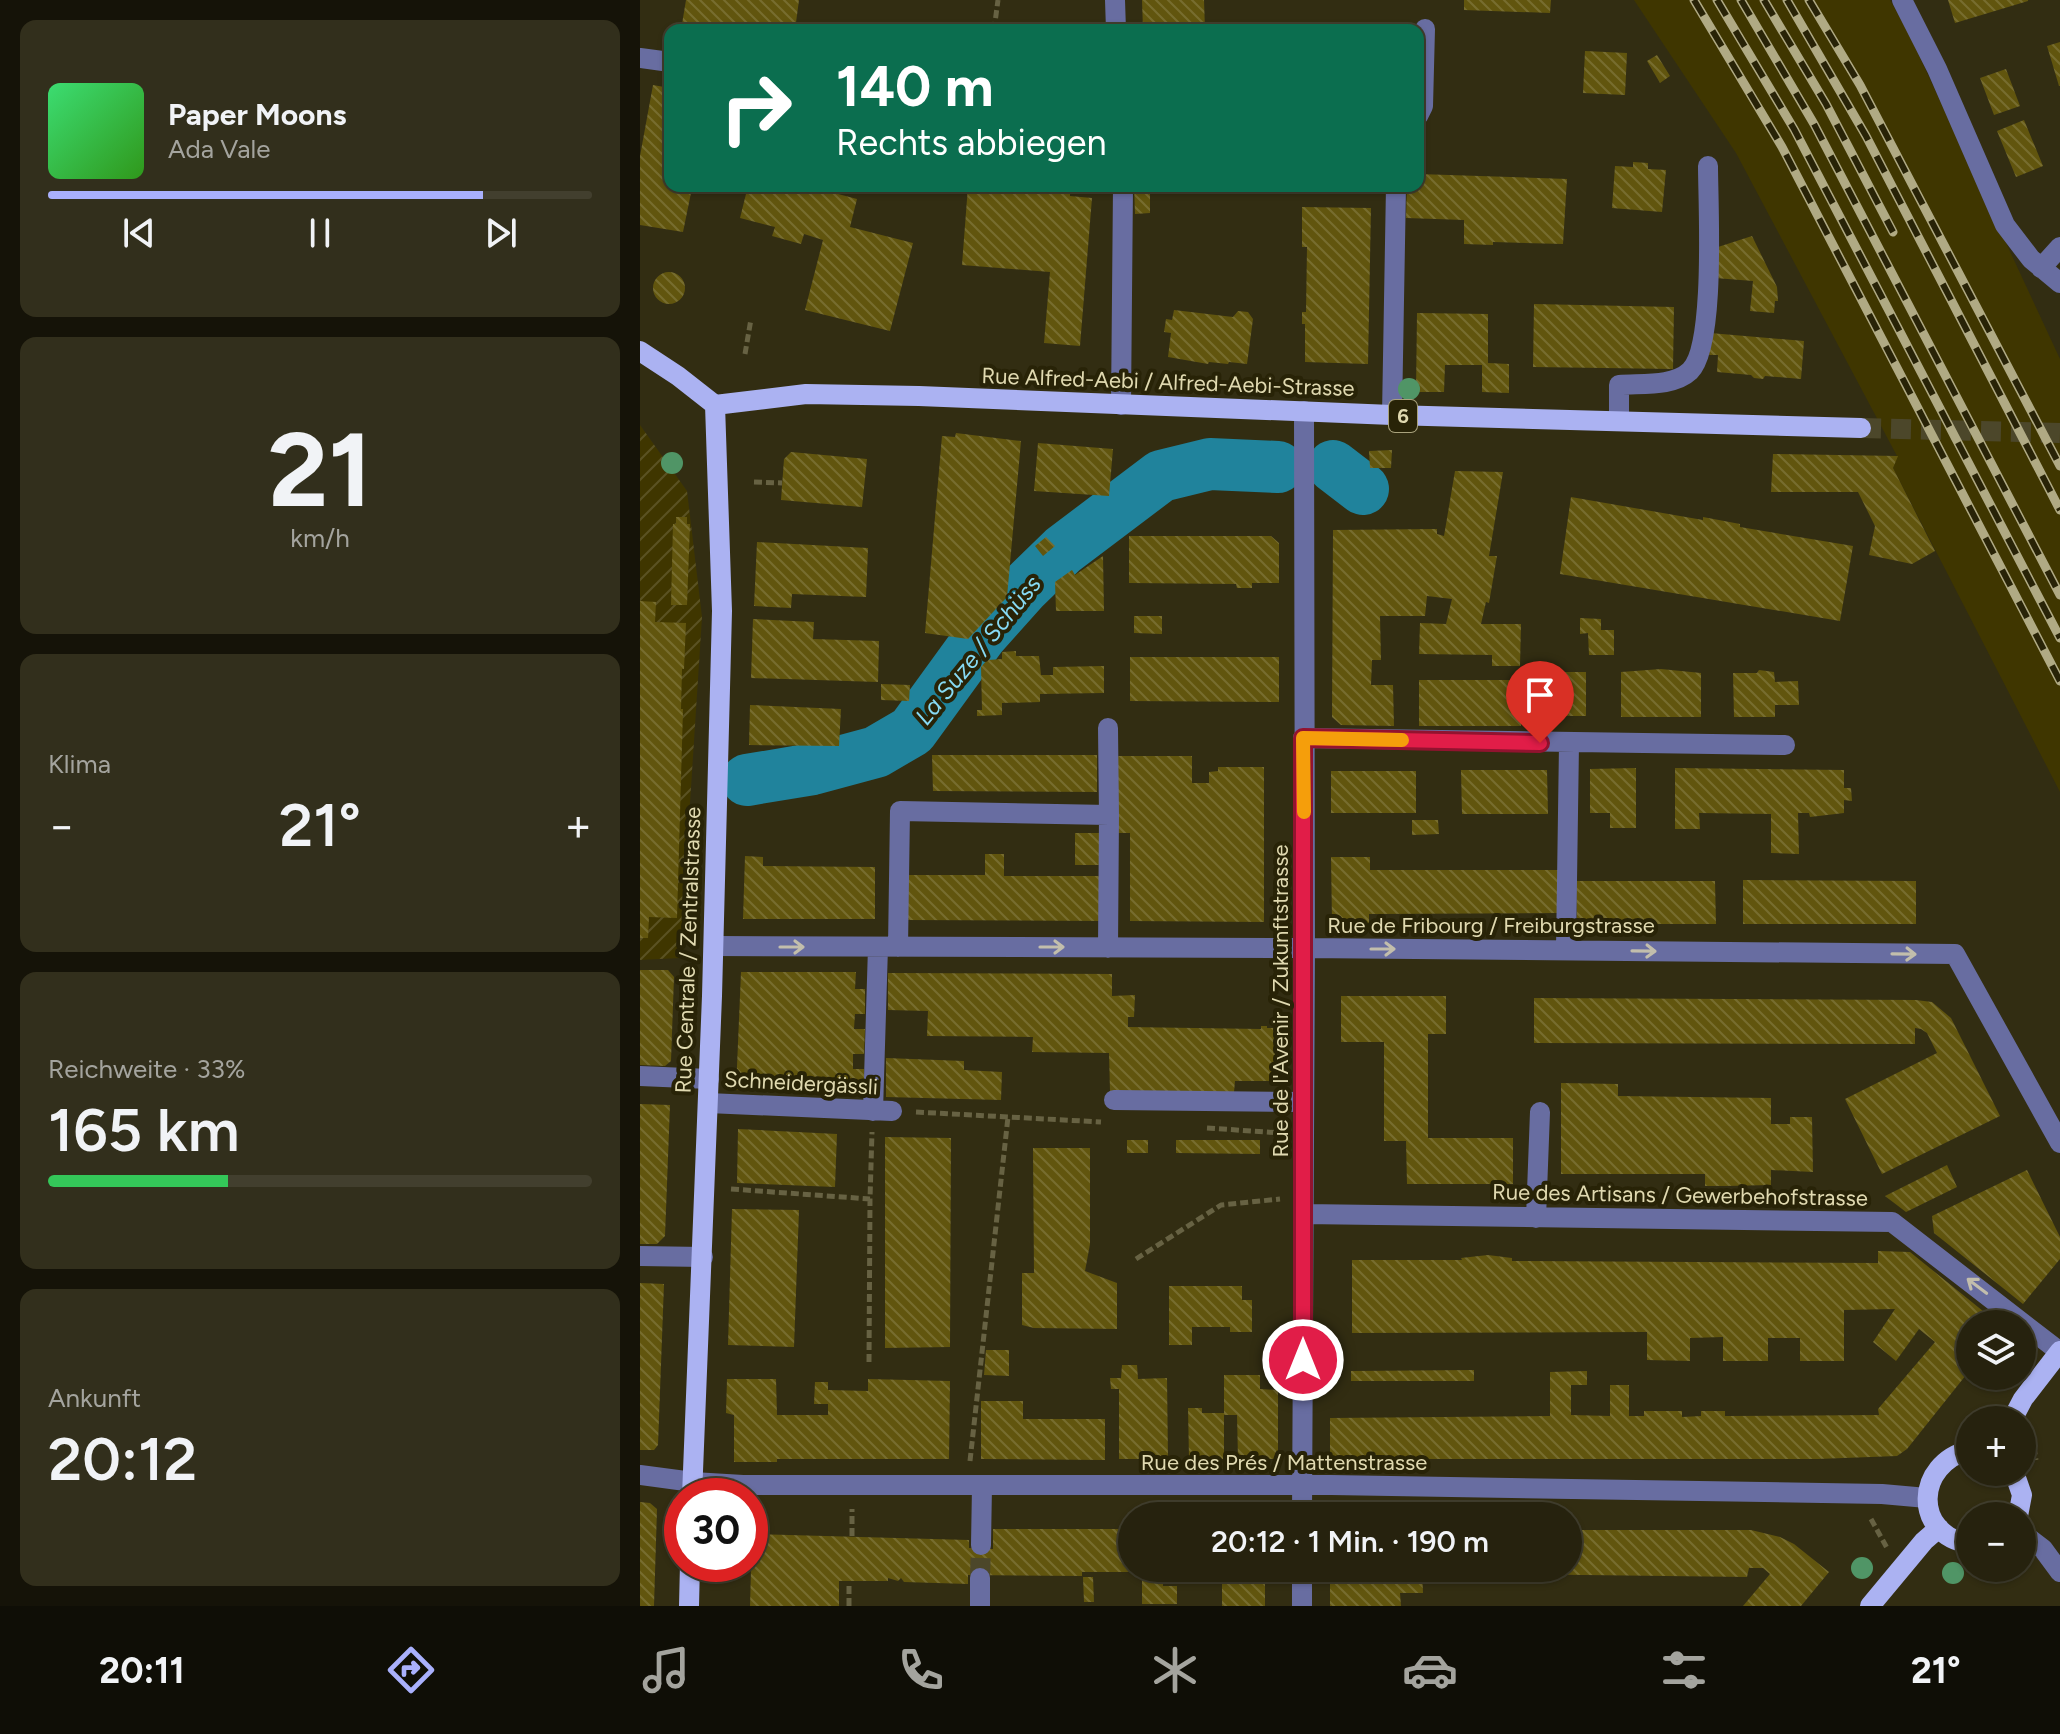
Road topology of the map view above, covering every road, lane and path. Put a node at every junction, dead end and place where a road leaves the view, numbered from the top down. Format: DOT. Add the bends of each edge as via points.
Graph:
graph roads {
  1 [pos="998,0"];
  2 [pos="1115,0"];
  3 [pos="1902,0"];
  4 [pos="995,24"];
  5 [pos="1116,24"];
  6 [pos="1425,29"];
  7 [pos="640,58"];
  8 [pos="664,61"];
  9 [pos="1424,68"];
  10 [pos="1708,166"];
  11 [pos="1123,192"];
  12 [pos="1396,192"];
  13 [pos="2060,247"];
  14 [pos="2041,268"];
  15 [pos="2060,283"];
  16 [pos="751,319"];
  17 [pos="640,351"];
  18 [pos="745,354"];
  19 [pos="715,405"];
  20 [pos="1121,405"];
  21 [pos="1304,411"];
  22 [pos="1392,415"];
  23 [pos="1619,420"];
  24 [pos="1861,428"];
  25 [pos="754,482"];
  26 [pos="782,483"];
  27 [pos="1108,728"];
  28 [pos="1303,738"];
  29 [pos="1569,744"];
  30 [pos="1785,745"];
  31 [pos="1109,815"];
  32 [pos="714,946"];
  33 [pos="888,947"];
  34 [pos="1108,948"];
  35 [pos="1305,948"];
  36 [pos="1566,950"];
  37 [pos="640,1076"];
  38 [pos="709,1079"];
  39 [pos="1114,1100"];
  40 [pos="1304,1102"];
  41 [pos="708,1103"];
  42 [pos="882,1111"];
  43 [pos="1540,1112"];
  44 [pos="1008,1116"];
  45 [pos="1114,1123"];
  46 [pos="1206,1128"];
  47 [pos="1282,1133"];
  48 [pos="2060,1143"];
  49 [pos="731,1189"];
  50 [pos="870,1199"];
  51 [pos="1283,1199"];
  52 [pos="1304,1214"];
  53 [pos="1536,1218"];
  54 [pos="640,1256"];
  55 [pos="703,1257"];
  56 [pos="1136,1259"];
  57 [pos="2060,1351"];
  58 [pos="869,1362"];
  59 [pos="2019,1406"];
  60 [pos="1956,1455"];
  61 [pos="970,1466"];
  62 [pos="640,1475"];
  63 [pos="693,1478"];
  64 [pos="664,1481"];
  65 [pos="1302,1485"];
  66 [pos="982,1486"];
  67 [pos="768,1488"];
  68 [pos="1927,1498"];
  69 [pos="1302,1502"];
  70 [pos="852,1507"];
  71 [pos="1870,1517"];
  72 [pos="1939,1528"];
  73 [pos="852,1536"];
  74 [pos="1956,1540"];
  75 [pos="2036,1544"];
  76 [pos="981,1545"];
  77 [pos="1899,1570"];
  78 [pos="2060,1572"];
  79 [pos="980,1578"];
  80 [pos="690,1582"];
  81 [pos="1302,1582"];
  82 [pos="849,1584"];
  83 [pos="689,1606"];
  84 [pos="849,1606"];
  85 [pos="980,1606"];
  86 [pos="1302,1606"];
  87 [pos="1870,1606"];
  1 -- 4 [label="path"];
  2 -- 5 [label="street"];
  3 -- 14 [label="street" via="2005,225"];
  6 -- 9 [label="street"];
  7 -- 8 [label="street"];
  10 -- 23 [label="street" via="1701,351 1692,370 1676,381 1619,385"];
  11 -- 20 [label="street"];
  12 -- 22 [label="street"];
  13 -- 14 [label="street"];
  14 -- 15 [label="street"];
  16 -- 18 [label="path"];
  17 -- 19 [label="main road"];
  19 -- 20 [label="main road, Rue Alfred-Aebi / Alfred-Aebi-Strasse / 6" via="806,394"];
  19 -- 32 [label="main road, Rue Centrale / Zentralstrasse" via="722,611"];
  20 -- 21 [label="main road, Rue Alfred-Aebi / Alfred-Aebi-Strasse / 6"];
  21 -- 22 [label="main road, Rue Alfred-Aebi / Alfred-Aebi-Strasse / 6"];
  21 -- 28 [label="street, Rue de l'Avenir / Zukunftstrasse"];
  22 -- 23 [label="main road, Rue Alfred-Aebi / Alfred-Aebi-Strasse / 6"];
  23 -- 24 [label="main road, Rue Alfred-Aebi / Alfred-Aebi-Strasse / 6"];
  25 -- 26 [label="path"];
  27 -- 31 [label="street"];
  28 -- 29 [label="street"];
  28 -- 35 [label="street, Rue de l'Avenir / Zukunftstrasse"];
  29 -- 30 [label="street"];
  29 -- 36 [label="street"];
  31 -- 33 [label="street" via="900,811"];
  31 -- 34 [label="street"];
  32 -- 33 [label="street, Rue de Fribourg / Freiburgstrasse, one-way"];
  32 -- 38 [label="main road, Rue Centrale / Zentralstrasse"];
  33 -- 34 [label="street, Rue de Fribourg / Freiburgstrasse, one-way"];
  33 -- 42 [label="street"];
  34 -- 35 [label="street, Rue de Fribourg / Freiburgstrasse"];
  35 -- 36 [label="street, Rue de Fribourg / Freiburgstrasse, one-way"];
  35 -- 40 [label="street, Rue de l'Avenir / Zukunftstrasse"];
  36 -- 48 [label="street, Rue de Fribourg / Freiburgstrasse, one-way" via="1955,954"];
  37 -- 38 [label="street"];
  38 -- 41 [label="main road, Rue Centrale / Zentralstrasse"];
  39 -- 40 [label="street"];
  40 -- 52 [label="street, Rue de l'Avenir / Zukunftstrasse"];
  41 -- 42 [label="street, Schneidergässli"];
  41 -- 55 [label="main road, Rue Centrale / Zentralstrasse"];
  42 -- 44 [label="path"];
  42 -- 50 [label="path"];
  43 -- 53 [label="street"];
  44 -- 45 [label="path"];
  44 -- 61 [label="path"];
  46 -- 47 [label="path"];
  49 -- 50 [label="path"];
  50 -- 58 [label="path"];
  51 -- 56 [label="path" via="1221,1205"];
  52 -- 53 [label="street, Rue des Artisans / Gewerbehofstrasse"];
  52 -- 65 [label="street, Rue de l'Avenir / Zukunftstrasse"];
  57 -- 53 [label="street, Rue des Artisans / Gewerbehofstrasse, one-way" via="1892,1222"];
  54 -- 55 [label="street"];
  55 -- 63 [label="main road, Rue Centrale / Zentralstrasse"];
  57 -- 59 [label="main road"];
  60 -- 68 [label="main road" via="1932,1475"];
  62 -- 64 [label="street, Rue des Prés / Mattenstrasse"];
  65 -- 66 [label="street, Rue des Prés / Mattenstrasse"];
  65 -- 68 [label="street, Rue des Prés / Mattenstrasse"];
  65 -- 69 [label="street, Rue de l'Avenir / Zukunftstrasse"];
  66 -- 67 [label="street, Rue des Prés / Mattenstrasse"];
  66 -- 76 [label="street"];
  68 -- 72 [label="main road"];
  70 -- 73 [label="path"];
  71 -- 77 [label="path"];
  72 -- 74 [label="main road"];
  72 -- 77 [label="main road"];
  75 -- 78 [label="street"];
  77 -- 87 [label="main road"];
  79 -- 85 [label="street"];
  80 -- 83 [label="main road"];
  81 -- 86 [label="street"];
  82 -- 84 [label="path"];
}
